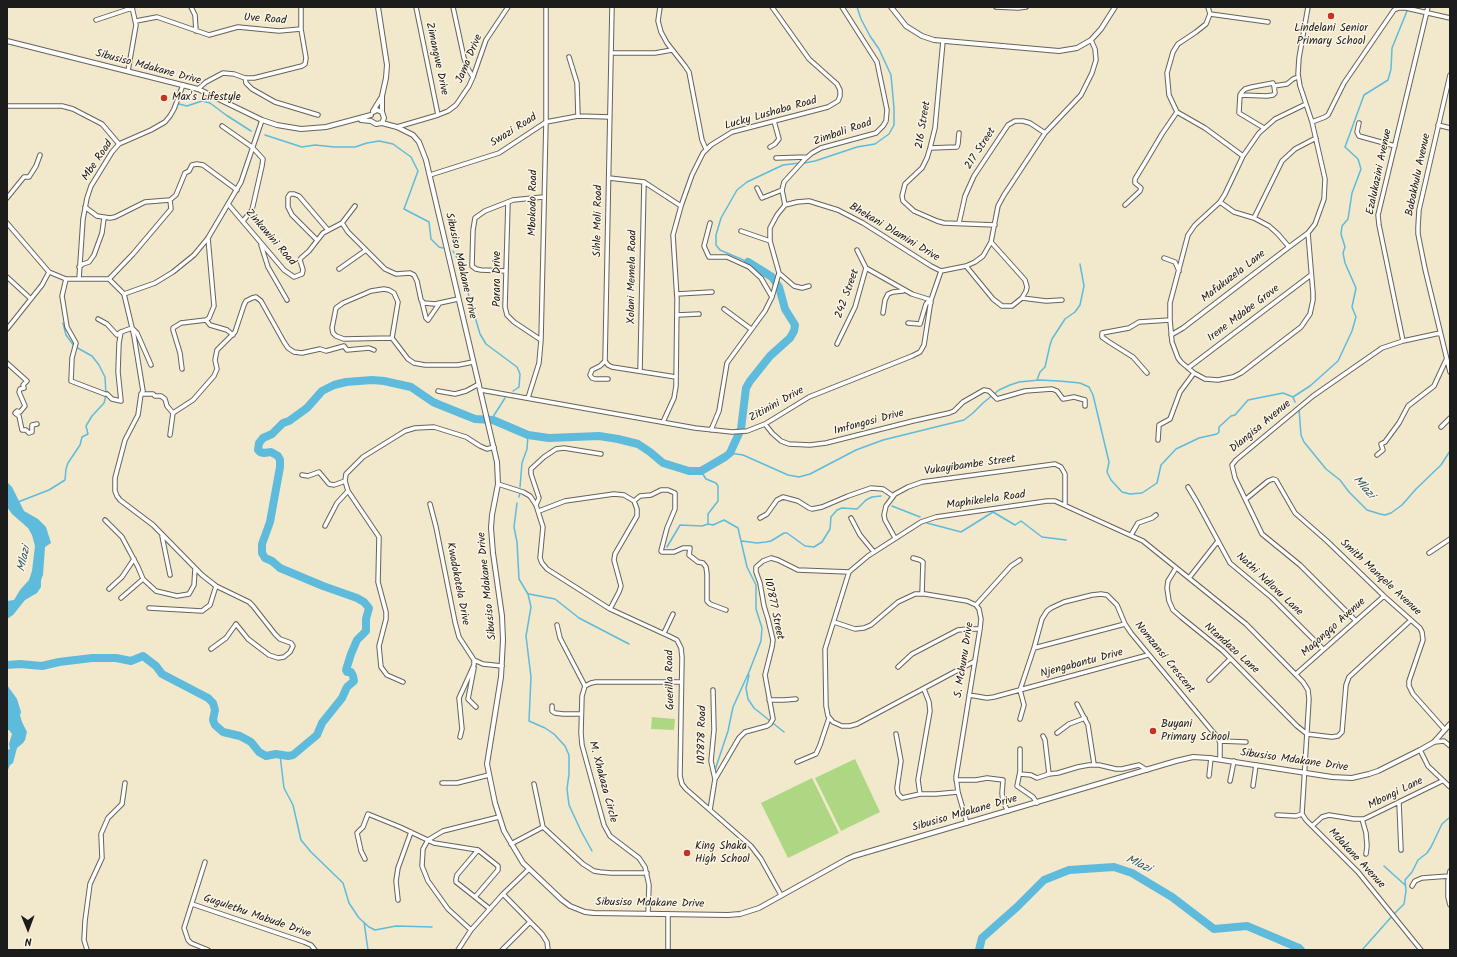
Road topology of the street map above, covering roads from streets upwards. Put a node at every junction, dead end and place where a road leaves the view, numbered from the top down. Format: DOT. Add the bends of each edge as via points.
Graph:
graph roads {
  1 [pos="132,7"];
  2 [pos="191,7"];
  3 [pos="301,7"];
  4 [pos="378,7"];
  5 [pos="416,7"];
  6 [pos="453,7"];
  7 [pos="508,7"];
  8 [pos="546,7"];
  9 [pos="612,7"];
  10 [pos="660,7"];
  11 [pos="772,7"];
  12 [pos="842,7"];
  13 [pos="890,7"];
  14 [pos="996,7"];
  15 [pos="1026,7"];
  16 [pos="1115,7"];
  17 [pos="1208,7"];
  18 [pos="1308,7"];
  19 [pos="1428,7"];
  20 [pos="1427,12"];
  21 [pos="1210,14"];
  22 [pos="1450,18"];
  23 [pos="96,20"];
  24 [pos="136,21"];
  25 [pos="1268,22"];
  26 [pos="301,29"];
  27 [pos="196,31"];
  28 [pos="1091,40"];
  29 [pos="7,41"];
  30 [pos="943,41"];
  31 [pos="672,50"];
  32 [pos="612,53"];
  33 [pos="569,58"];
  34 [pos="128,71"];
  35 [pos="1450,75"];
  36 [pos="473,77"];
  37 [pos="1298,77"];
  38 [pos="245,78"];
  39 [pos="183,85"];
  40 [pos="1274,86"];
  41 [pos="198,89"];
  42 [pos="1240,95"];
  43 [pos="382,96"];
  44 [pos="1306,104"];
  45 [pos="7,106"];
  46 [pos="382,112"];
  47 [pos="1177,112"];
  48 [pos="372,114"];
  49 [pos="318,115"];
  50 [pos="438,115"];
  51 [pos="578,116"];
  52 [pos="610,117"];
  53 [pos="384,118"];
  54 [pos="262,120"];
  55 [pos="371,121"];
  56 [pos="774,121"];
  57 [pos="350,122"];
  58 [pos="546,122"];
  59 [pos="1312,122"];
  60 [pos="382,123"];
  61 [pos="1359,124"];
  62 [pos="1438,125"];
  63 [pos="222,126"];
  64 [pos="395,126"];
  65 [pos="1264,128"];
  66 [pos="1450,128"];
  67 [pos="959,133"];
  68 [pos="1045,133"];
  69 [pos="1316,138"];
  70 [pos="119,144"];
  71 [pos="1395,146"];
  72 [pos="252,147"];
  73 [pos="770,147"];
  74 [pos="930,148"];
  75 [pos="706,149"];
  76 [pos="40,155"];
  77 [pos="1243,156"];
  78 [pos="776,158"];
  79 [pos="806,158"];
  80 [pos="430,175"];
  81 [pos="609,178"];
  82 [pos="644,182"];
  83 [pos="758,188"];
  84 [pos="236,190"];
  85 [pos="782,190"];
  86 [pos="543,197"];
  87 [pos="7,198"];
  88 [pos="170,200"];
  89 [pos="508,202"];
  90 [pos="1220,202"];
  91 [pos="228,204"];
  92 [pos="785,205"];
  93 [pos="1125,205"];
  94 [pos="355,206"];
  95 [pos="681,206"];
  96 [pos="85,207"];
  97 [pos="104,218"];
  98 [pos="1254,218"];
  99 [pos="243,221"];
  100 [pos="7,223"];
  101 [pos="342,223"];
  102 [pos="710,223"];
  103 [pos="958,223"];
  104 [pos="995,225"];
  105 [pos="328,230"];
  106 [pos="741,231"];
  107 [pos="1308,233"];
  108 [pos="208,238"];
  109 [pos="317,240"];
  110 [pos="770,241"];
  111 [pos="991,242"];
  112 [pos="261,244"];
  113 [pos="1288,247"];
  114 [pos="366,250"];
  115 [pos="857,250"];
  116 [pos="1164,258"];
  117 [pos="966,266"];
  118 [pos="79,267"];
  119 [pos="866,268"];
  120 [pos="338,269"];
  121 [pos="506,271"];
  122 [pos="941,271"];
  123 [pos="49,272"];
  124 [pos="1179,272"];
  125 [pos="778,275"];
  126 [pos="1311,275"];
  127 [pos="7,277"];
  128 [pos="66,279"];
  129 [pos="79,279"];
  130 [pos="109,279"];
  131 [pos="809,286"];
  132 [pos="905,291"];
  133 [pos="712,292"];
  134 [pos="124,294"];
  135 [pos="677,294"];
  136 [pos="772,297"];
  137 [pos="1022,298"];
  138 [pos="31,299"];
  139 [pos="458,299"];
  140 [pos="288,300"];
  141 [pos="1062,300"];
  142 [pos="931,301"];
  143 [pos="422,302"];
  144 [pos="439,304"];
  145 [pos="724,309"];
  146 [pos="883,312"];
  147 [pos="699,314"];
  148 [pos="677,315"];
  149 [pos="98,319"];
  150 [pos="206,320"];
  151 [pos="1170,320"];
  152 [pos="908,323"];
  153 [pos="132,328"];
  154 [pos="7,329"];
  155 [pos="751,329"];
  156 [pos="121,332"];
  157 [pos="1440,333"];
  158 [pos="233,335"];
  159 [pos="1171,335"];
  160 [pos="392,338"];
  161 [pos="541,340"];
  162 [pos="1403,341"];
  163 [pos="838,344"];
  164 [pos="374,350"];
  165 [pos="1444,352"];
  166 [pos="1450,352"];
  167 [pos="1446,360"];
  168 [pos="605,361"];
  169 [pos="473,362"];
  170 [pos="7,363"];
  171 [pos="151,365"];
  172 [pos="1188,368"];
  173 [pos="182,369"];
  174 [pos="640,371"];
  175 [pos="1450,372"];
  176 [pos="1147,373"];
  177 [pos="1194,373"];
  178 [pos="676,377"];
  179 [pos="608,379"];
  180 [pos="479,384"];
  181 [pos="481,390"];
  182 [pos="438,391"];
  183 [pos="141,394"];
  184 [pos="528,398"];
  185 [pos="1086,406"];
  186 [pos="173,414"];
  187 [pos="1450,418"];
  188 [pos="663,422"];
  189 [pos="37,424"];
  190 [pos="765,424"];
  191 [pos="1441,428"];
  192 [pos="711,430"];
  193 [pos="170,435"];
  194 [pos="1158,440"];
  195 [pos="494,448"];
  196 [pos="601,454"];
  197 [pos="1377,455"];
  198 [pos="302,475"];
  199 [pos="345,481"];
  200 [pos="498,484"];
  201 [pos="1188,487"];
  202 [pos="348,491"];
  203 [pos="893,496"];
  204 [pos="1246,499"];
  205 [pos="634,501"];
  206 [pos="430,504"];
  207 [pos="536,505"];
  208 [pos="1065,505"];
  209 [pos="539,511"];
  210 [pos="1156,515"];
  211 [pos="760,518"];
  212 [pos="851,518"];
  213 [pos="105,520"];
  214 [pos="325,526"];
  215 [pos="162,535"];
  216 [pos="1131,535"];
  217 [pos="895,538"];
  218 [pos="1450,539"];
  219 [pos="1218,540"];
  220 [pos="874,552"];
  221 [pos="1429,553"];
  222 [pos="913,558"];
  223 [pos="134,559"];
  224 [pos="1020,560"];
  225 [pos="1176,568"];
  226 [pos="195,569"];
  227 [pos="849,572"];
  228 [pos="170,575"];
  229 [pos="1189,578"];
  230 [pos="142,579"];
  231 [pos="216,586"];
  232 [pos="109,589"];
  233 [pos="922,594"];
  234 [pos="1384,596"];
  235 [pos="122,598"];
  236 [pos="976,605"];
  237 [pos="149,608"];
  238 [pos="610,608"];
  239 [pos="726,610"];
  240 [pos="673,614"];
  241 [pos="1411,620"];
  242 [pos="1356,621"];
  243 [pos="834,622"];
  244 [pos="1125,624"];
  245 [pos="557,625"];
  246 [pos="980,629"];
  247 [pos="664,633"];
  248 [pos="1034,648"];
  249 [pos="211,649"];
  250 [pos="1323,649"];
  251 [pos="1148,655"];
  252 [pos="1230,659"];
  253 [pos="474,660"];
  254 [pos="975,661"];
  255 [pos="474,665"];
  256 [pos="502,666"];
  257 [pos="898,667"];
  258 [pos="1296,674"];
  259 [pos="1209,680"];
  260 [pos="403,682"];
  261 [pos="681,682"];
  262 [pos="585,686"];
  263 [pos="924,689"];
  264 [pos="713,690"];
  265 [pos="1020,690"];
  266 [pos="969,695"];
  267 [pos="796,699"];
  268 [pos="769,700"];
  269 [pos="1077,704"];
  270 [pos="552,706"];
  271 [pos="476,708"];
  272 [pos="581,714"];
  273 [pos="829,718"];
  274 [pos="1085,718"];
  275 [pos="1020,719"];
  276 [pos="1450,724"];
  277 [pos="1445,730"];
  278 [pos="1057,732"];
  279 [pos="896,734"];
  280 [pos="1307,734"];
  281 [pos="1043,736"];
  282 [pos="460,737"];
  283 [pos="1220,741"];
  284 [pos="1246,742"];
  285 [pos="1434,742"];
  286 [pos="1450,746"];
  287 [pos="1020,748"];
  288 [pos="1420,750"];
  289 [pos="1211,758"];
  290 [pos="1220,759"];
  291 [pos="1234,761"];
  292 [pos="797,762"];
  293 [pos="1094,764"];
  294 [pos="1256,765"];
  295 [pos="1147,770"];
  296 [pos="1304,772"];
  297 [pos="1020,774"];
  298 [pos="1049,774"];
  299 [pos="489,775"];
  300 [pos="1208,776"];
  301 [pos="715,779"];
  302 [pos="956,780"];
  303 [pos="1230,781"];
  304 [pos="1442,781"];
  305 [pos="126,783"];
  306 [pos="442,783"];
  307 [pos="534,784"];
  308 [pos="1253,786"];
  309 [pos="1450,787"];
  310 [pos="958,792"];
  311 [pos="920,794"];
  312 [pos="1037,803"];
  313 [pos="1399,803"];
  314 [pos="710,810"];
  315 [pos="1008,811"];
  316 [pos="1302,814"];
  317 [pos="1277,815"];
  318 [pos="499,817"];
  319 [pos="1362,819"];
  320 [pos="967,823"];
  321 [pos="543,826"];
  322 [pos="1312,826"];
  323 [pos="412,832"];
  324 [pos="428,840"];
  325 [pos="511,844"];
  326 [pos="478,850"];
  327 [pos="1401,850"];
  328 [pos="1366,854"];
  329 [pos="365,859"];
  330 [pos="205,862"];
  331 [pos="529,869"];
  332 [pos="1450,871"];
  333 [pos="647,873"];
  334 [pos="1449,876"];
  335 [pos="1412,886"];
  336 [pos="503,894"];
  337 [pos="781,895"];
  338 [pos="474,897"];
  339 [pos="398,900"];
  340 [pos="192,904"];
  341 [pos="1450,905"];
  342 [pos="490,908"];
  343 [pos="648,914"];
  344 [pos="668,914"];
  345 [pos="530,922"];
  346 [pos="471,930"];
  347 [pos="87,950"];
  348 [pos="208,950"];
  349 [pos="315,950"];
  350 [pos="458,950"];
  351 [pos="502,950"];
  352 [pos="548,950"];
  353 [pos="668,950"];
  354 [pos="1421,950"];
  1 -- 23 [label="street"];
  1 -- 24 [label="street"];
  2 -- 27 [label="street" via="195,15"];
  3 -- 26 [label="street"];
  4 -- 43 [label="street" via="388,65"];
  5 -- 50 [label="street, Zimangwe Drive"];
  6 -- 36 [label="street" via="464,58"];
  7 -- 36 [label="street, Jama Drive" via="486,40"];
  8 -- 58 [label="street, Mbokodo Road"];
  9 -- 32 [label="street, Sihle Moli Road"];
  10 -- 31 [label="street" via="659,27"];
  11 -- 56 [label="street, Lucky Lushaba Road" via="805,54 837,84 840,93 838,100 828,107"];
  12 -- 79 [label="street, Zimbali Road" via="877,62 886,121 876,133 821,148"];
  13 -- 30 [label="street" via="900,20 915,32"];
  14 -- 15 [label="street"];
  16 -- 28 [label="street"];
  17 -- 21 [label="street"];
  18 -- 37 [label="street"];
  19 -- 20 [label="street, Ezalukazini Avenue"];
  20 -- 22 [label="street"];
  20 -- 59 [label="street" via="1402,7 1394,10 1344,83 1328,115"];
  20 -- 71 [label="street, Ezalukazini Avenue"];
  21 -- 25 [label="street"];
  21 -- 47 [label="street" via="1203,27 1178,44 1170,59 1167,73 1168,90"];
  24 -- 27 [label="street, Uve Road" via="157,17"];
  24 -- 34 [label="street"];
  26 -- 27 [label="street, Uve Road" via="279,31 238,27 209,35"];
  26 -- 38 [label="street" via="306,58 304,65 263,77"];
  28 -- 30 [label="street" via="1077,48 1059,51"];
  28 -- 68 [label="street, Bhekani Dlamini Drive" via="1096,60 1089,79 1078,99"];
  29 -- 34 [label="street, Sibusiso Mdakane Drive"];
  30 -- 74 [label="street, 216 Street" via="935,128"];
  31 -- 32 [label="street" via="655,54"];
  31 -- 75 [label="street" via="689,72"];
  32 -- 52 [label="street, Sihle Moli Road"];
  33 -- 51 [label="street" via="577,83"];
  34 -- 39 [label="street, Sibusiso Mdakane Drive"];
  35 -- 62 [label="street, Babakhulu Avenue"];
  36 -- 50 [label="street, Jama Drive" via="456,105"];
  37 -- 40 [label="street" via="1288,84"];
  37 -- 44 [label="street"];
  38 -- 41 [label="street" via="223,73"];
  38 -- 49 [label="street" via="252,89 275,102"];
  39 -- 41 [label="street, Sibusiso Mdakane Drive"];
  39 -- 70 [label="street, Mbe Road" via="165,122"];
  40 -- 42 [label="street" via="1273,84 1244,89"];
  40 -- 42 [label="street" via="1275,93 1270,96"];
  41 -- 54 [label="street, Sibusiso Mdakane Drive"];
  42 -- 65 [label="street" via="1239,113"];
  43 -- 46 [label="street"];
  43 -- 48 [label="street"];
  44 -- 59 [label="street"];
  44 -- 65 [label="street" via="1282,114"];
  45 -- 70 [label="street" via="62,106 73,109 102,124"];
  46 -- 48 [label="street" via="377,110"];
  46 -- 53 [label="street"];
  47 -- 77 [label="street" via="1205,128"];
  47 -- 93 [label="street" via="1135,179 1135,183 1141,188 1140,191"];
  48 -- 55 [label="street"];
  48 -- 57 [label="street, Sibusiso Mdakane Drive"];
  50 -- 64 [label="street, Jama Drive"];
  51 -- 52 [label="street, Swazi Road"];
  51 -- 58 [label="street, Swazi Road"];
  52 -- 81 [label="street, Sihle Moli Road"];
  53 -- 60 [label="street"];
  53 -- 64 [label="street, Sibusiso Mdakane Drive"];
  54 -- 57 [label="street, Sibusiso Mdakane Drive" via="301,129"];
  54 -- 72 [label="street"];
  55 -- 57 [label="street, Sibusiso Mdakane Drive"];
  55 -- 60 [label="street" via="376,124"];
  56 -- 73 [label="street" via="779,139"];
  56 -- 75 [label="street, Lucky Lushaba Road" via="732,132"];
  58 -- 80 [label="street, Swazi Road" via="499,153"];
  58 -- 86 [label="street, Mbokodo Road"];
  59 -- 69 [label="street"];
  60 -- 64 [label="street, Sibusiso Mdakane Drive"];
  61 -- 71 [label="street" via="1359,136"];
  62 -- 66 [label="street"];
  62 -- 157 [label="street, Babakhulu Avenue" via="1419,210 1418,227"];
  63 -- 72 [label="street"];
  64 -- 80 [label="street, Sibusiso Mdakane Drive" via="419,142"];
  65 -- 77 [label="street"];
  67 -- 74 [label="street" via="957,146"];
  68 -- 103 [label="street, 217 Street" via="1023,121 1015,121 1008,125 974,176 965,196"];
  68 -- 104 [label="street, Bhekani Dlamini Drive" via="998,206"];
  69 -- 98 [label="street" via="1295,149 1282,161"];
  69 -- 107 [label="street" via="1324,170 1325,192 1315,224"];
  70 -- 96 [label="street, Mbe Road" via="92,186"];
  71 -- 162 [label="street, Ezalukazini Avenue" via="1378,220"];
  72 -- 84 [label="street"];
  72 -- 99 [label="street" via="262,158 263,164 252,210"];
  74 -- 103 [label="street, 216 Street" via="922,168 905,184 903,201 925,217 944,223"];
  75 -- 95 [label="street, Lucky Lushaba Road" via="692,175"];
  76 -- 87 [label="street" via="34,170 29,176 24,177"];
  77 -- 90 [label="street"];
  78 -- 79 [label="street"];
  79 -- 85 [label="street, Zimbali Road" via="784,182"];
  80 -- 139 [label="street, Sibusiso Mdakane Drive"];
  81 -- 82 [label="street"];
  81 -- 168 [label="street, Sihle Moli Road"];
  82 -- 95 [label="street"];
  82 -- 174 [label="street, Xolani Memela Road"];
  83 -- 85 [label="street" via="762,198"];
  84 -- 88 [label="street" via="203,165 194,164 185,173 176,195"];
  84 -- 91 [label="street"];
  85 -- 92 [label="street"];
  86 -- 89 [label="street" via="520,198"];
  86 -- 161 [label="street, Mbokodo Road"];
  88 -- 97 [label="street" via="145,202 116,217"];
  88 -- 130 [label="street" via="171,209"];
  89 -- 121 [label="street, Parara Drive"];
  89 -- 121 [label="street" via="475,218 471,263 474,268 481,270"];
  90 -- 98 [label="street" via="1234,212"];
  90 -- 124 [label="street" via="1190,233"];
  91 -- 99 [label="street, Zinkawini Road"];
  91 -- 108 [label="street"];
  92 -- 110 [label="street" via="771,225"];
  92 -- 122 [label="street, Bhekani Dlamini Drive" via="809,201 838,210"];
  94 -- 101 [label="street, Zinkawini Road"];
  95 -- 135 [label="street, Lucky Lushaba Road" via="673,235"];
  96 -- 97 [label="street"];
  96 -- 118 [label="street, Mbe Road"];
  97 -- 118 [label="street" via="94,255 89,262"];
  98 -- 113 [label="street" via="1269,226"];
  99 -- 112 [label="street, Zinkawini Road"];
  100 -- 123 [label="street"];
  101 -- 105 [label="street, Zinkawini Road"];
  101 -- 114 [label="street"];
  102 -- 136 [label="street" via="704,246 709,257 728,257 749,267 760,278"];
  103 -- 104 [label="street, 216 Street"];
  104 -- 111 [label="street, Bhekani Dlamini Drive"];
  105 -- 109 [label="street, Zinkawini Road"];
  105 -- 109 [label="street" via="299,196 290,194 288,207 292,215"];
  106 -- 110 [label="street"];
  107 -- 113 [label="street, Mafukuzela Lane"];
  107 -- 126 [label="street"];
  108 -- 134 [label="street" via="194,255 173,272 155,283"];
  108 -- 150 [label="street" via="214,301 211,314"];
  109 -- 112 [label="street, Zinkawini Road" via="301,258 303,270 297,277 288,274"];
  110 -- 125 [label="street"];
  111 -- 117 [label="street, Bhekani Dlamini Drive" via="983,256"];
  111 -- 137 [label="street" via="1025,280 1027,287"];
  112 -- 140 [label="street" via="268,267"];
  113 -- 159 [label="street, Mafukuzela Lane"];
  114 -- 120 [label="street"];
  114 -- 143 [label="street" via="390,271 414,275"];
  115 -- 119 [label="street"];
  116 -- 124 [label="street" via="1175,262"];
  117 -- 122 [label="street, Bhekani Dlamini Drive"];
  117 -- 137 [label="street" via="993,299 1002,306 1012,306"];
  118 -- 129 [label="street, Mbe Road"];
  119 -- 132 [label="street, 242 Street"];
  119 -- 163 [label="street, 242 Street" via="855,307"];
  121 -- 161 [label="street, Parara Drive" via="505,307 508,315"];
  122 -- 142 [label="street, Zitinini Drive"];
  123 -- 128 [label="street"];
  123 -- 138 [label="street"];
  124 -- 151 [label="street" via="1170,303"];
  125 -- 131 [label="street" via="794,286"];
  125 -- 136 [label="street"];
  126 -- 172 [label="street, Irene Mdabe Grove"];
  126 -- 177 [label="street" via="1314,300 1310,314 1301,327 1233,377 1212,380"];
  127 -- 138 [label="street"];
  128 -- 129 [label="street"];
  128 -- 156 [label="street" via="62,296 66,327 76,343 72,358 71,381 122,401 118,372"];
  129 -- 130 [label="street"];
  130 -- 134 [label="street"];
  132 -- 142 [label="street, 242 Street"];
  132 -- 146 [label="street" via="888,294"];
  133 -- 135 [label="street"];
  134 -- 153 [label="street"];
  135 -- 148 [label="street, Lucky Lushaba Road"];
  136 -- 155 [label="street"];
  137 -- 141 [label="street"];
  138 -- 154 [label="street"];
  139 -- 144 [label="street"];
  139 -- 169 [label="street, Sibusiso Mdakane Drive"];
  142 -- 152 [label="street" via="924,307 920,324"];
  142 -- 190 [label="street, Zitinini Drive" via="926,340 920,352 809,397"];
  143 -- 144 [label="street"];
  143 -- 144 [label="street" via="428,320"];
  145 -- 155 [label="street"];
  147 -- 148 [label="street"];
  148 -- 178 [label="street, Lucky Lushaba Road"];
  149 -- 156 [label="street" via="117,335"];
  150 -- 158 [label="street" via="210,325 227,330"];
  150 -- 173 [label="street" via="182,323 173,328"];
  151 -- 159 [label="street"];
  151 -- 176 [label="street" via="1139,322 1126,329 1101,334 1133,357"];
  153 -- 156 [label="street"];
  153 -- 171 [label="street" via="137,333"];
  153 -- 183 [label="street" via="143,391"];
  155 -- 192 [label="street" via="727,363 719,411"];
  157 -- 162 [label="street, Dlangisa Avenue"];
  157 -- 165 [label="street, Babakhulu Avenue"];
  158 -- 164 [label="street" via="245,303 256,297 261,301 288,348 294,352 320,349 326,351 344,346 347,350"];
  158 -- 186 [label="street" via="217,350 217,369 214,376 193,400"];
  159 -- 172 [label="street" via="1178,358"];
  160 -- 160 [label="street" via="344,339 336,336 332,333 336,308 371,291 389,290 394,293 398,302"];
  160 -- 169 [label="street" via="404,355 414,363 458,365"];
  161 -- 184 [label="street, Mbokodo Road" via="539,364"];
  162 -- 204 [label="street, Dlangisa Avenue" via="1382,348 1312,396 1236,460 1232,465 1232,473"];
  165 -- 166 [label="street"];
  165 -- 167 [label="street, Babakhulu Avenue"];
  167 -- 175 [label="street, Babakhulu Avenue"];
  167 -- 197 [label="street" via="1434,386 1408,406 1400,423 1381,444 1383,450"];
  168 -- 174 [label="street" via="612,367"];
  168 -- 179 [label="street" via="592,370 590,375 595,379"];
  169 -- 180 [label="street, Sibusiso Mdakane Drive"];
  170 -- 189 [label="street" via="27,381 19,392 25,406 15,414 19,416 22,430 32,432 32,425"];
  172 -- 177 [label="street"];
  174 -- 178 [label="street"];
  177 -- 194 [label="street" via="1180,392 1170,419 1159,425"];
  178 -- 188 [label="street, Lucky Lushaba Road" via="674,398"];
  180 -- 181 [label="street, Sibusiso Mdakane Drive"];
  180 -- 182 [label="street" via="455,394"];
  181 -- 184 [label="street, Zitinini Drive"];
  181 -- 195 [label="street, Sibusiso Mdakane Drive"];
  183 -- 186 [label="street" via="164,397"];
  183 -- 215 [label="street" via="138,415 128,433 115,478 115,490 120,500"];
  184 -- 188 [label="street, Zitinini Drive"];
  185 -- 190 [label="street, Imfongosi Drive" via="1085,400 1072,397 1063,399 1058,391 1052,389 1025,391 1001,398 995,398 984,390 948,414 810,445 789,444 776,437"];
  186 -- 193 [label="street"];
  187 -- 191 [label="street"];
  188 -- 192 [label="street, Zitinini Drive"];
  190 -- 192 [label="street, Zitinini Drive" via="747,431"];
  195 -- 199 [label="street" via="487,449 466,437 434,427 410,429 363,457 346,474"];
  195 -- 200 [label="street, Sibusiso Mdakane Drive"];
  196 -- 207 [label="street" via="564,448 556,449 544,457 531,469 539,498"];
  198 -- 199 [label="street" via="308,476 319,472 329,484 334,485"];
  199 -- 202 [label="street"];
  200 -- 207 [label="street, Guerilla Road" via="523,492 530,496"];
  200 -- 256 [label="street, Sibusiso Mdakane Drive" via="491,528 502,616"];
  201 -- 219 [label="street, Nathi Ndlovu Lane"];
  202 -- 214 [label="street" via="337,503"];
  202 -- 260 [label="street" via="379,537 378,582 386,612 380,646 381,667 387,676"];
  203 -- 208 [label="street, Vukayibambe Street" via="922,482 1055,464 1061,467 1065,474"];
  203 -- 211 [label="street" via="879,488 871,488 822,508 812,509 798,501 783,497"];
  203 -- 217 [label="street" via="886,506 884,516"];
  204 -- 234 [label="street, Smith Manqele Avenue" via="1268,481 1276,480 1295,512"];
  204 -- 242 [label="street, Dlangisa Avenue" via="1265,537 1300,565"];
  205 -- 209 [label="street" via="624,495 609,494 565,501"];
  205 -- 238 [label="street" via="637,516 615,554 620,588"];
  205 -- 239 [label="street" via="640,496 652,495 661,490 675,492 675,509 661,551 674,552 690,548 689,555 704,563 706,567 707,601"];
  206 -- 253 [label="street, Kwadokotela Drive" via="457,631"];
  207 -- 209 [label="street, Guerilla Road"];
  208 -- 216 [label="street, Maphikelela Road"];
  208 -- 217 [label="street, Maphikelela Road" via="1047,501 936,517 921,522"];
  209 -- 238 [label="street, Guerilla Road" via="543,527 540,554 544,566"];
  210 -- 216 [label="street" via="1138,523"];
  212 -- 220 [label="street" via="860,535"];
  213 -- 223 [label="street" via="122,537"];
  215 -- 226 [label="street"];
  215 -- 228 [label="street"];
  216 -- 225 [label="street, Maphikelela Road" via="1147,544"];
  217 -- 220 [label="street, Maphikelela Road"];
  218 -- 221 [label="street"];
  219 -- 229 [label="street"];
  219 -- 250 [label="street, Nathi Ndlovu Lane" via="1230,563 1272,598"];
  220 -- 227 [label="street, Maphikelela Road"];
  222 -- 233 [label="street" via="922,562"];
  223 -- 230 [label="street"];
  223 -- 232 [label="street" via="122,577"];
  224 -- 236 [label="street" via="1011,566"];
  225 -- 229 [label="street, Maphikelela Road"];
  225 -- 252 [label="street, Ntandazo Lane" via="1167,588 1173,610"];
  226 -- 230 [label="street" via="193,589 183,596 156,591"];
  226 -- 231 [label="street"];
  227 -- 243 [label="street"];
  227 -- 268 [label="street, 107877 Street" via="798,570 772,558 758,565 756,569 773,640 765,675"];
  229 -- 258 [label="street, Maphikelela Road" via="1246,624"];
  230 -- 235 [label="street"];
  231 -- 237 [label="street" via="210,605 204,610"];
  231 -- 249 [label="street" via="249,602 275,634 291,643 292,648 283,658 272,656 248,639 236,624 226,638"];
  233 -- 236 [label="street" via="967,601"];
  233 -- 243 [label="street" via="903,598 864,628 850,628"];
  234 -- 241 [label="street, Smith Manqele Avenue"];
  234 -- 242 [label="street, Maqongqo Avenue"];
  236 -- 246 [label="street, S. Mchunu Drive" via="980,614"];
  238 -- 247 [label="street, Guerilla Road"];
  240 -- 247 [label="street"];
  241 -- 277 [label="street, Smith Manqele Avenue" via="1420,628 1423,636 1409,681 1410,690"];
  241 -- 280 [label="street" via="1349,677 1346,684 1344,726 1340,735 1332,737"];
  242 -- 250 [label="street, Maqongqo Avenue"];
  243 -- 273 [label="street" via="825,649 826,706"];
  244 -- 248 [label="street"];
  244 -- 248 [label="street, Nomzansi Crescent" via="1117,605 1107,595 1097,594 1064,602 1051,608 1044,615"];
  244 -- 251 [label="street, Nomzansi Crescent"];
  245 -- 262 [label="street" via="560,638"];
  246 -- 254 [label="street, S. Mchunu Drive"];
  246 -- 257 [label="street" via="958,630 912,654"];
  247 -- 261 [label="street, Guerilla Road" via="675,638 680,645"];
  248 -- 265 [label="street, Nomzansi Crescent"];
  250 -- 258 [label="street, Maqongqo Avenue"];
  251 -- 265 [label="street, Njengabantu Drive"];
  251 -- 283 [label="street, Nomzansi Crescent"];
  252 -- 259 [label="street"];
  252 -- 280 [label="street, Ntandazo Lane"];
  253 -- 255 [label="street"];
  253 -- 256 [label="street" via="483,664"];
  254 -- 263 [label="street"];
  254 -- 266 [label="street, S. Mchunu Drive"];
  255 -- 271 [label="street" via="468,699"];
  255 -- 282 [label="street" via="459,698 462,729"];
  256 -- 299 [label="street, Sibusiso Mdakane Drive" via="489,751"];
  258 -- 280 [label="street, Maphikelela Road" via="1309,694"];
  261 -- 262 [label="street" via="596,682"];
  261 -- 314 [label="street, Guerilla Road" via="681,780 684,787"];
  262 -- 272 [label="street, M. Xhakaza Circle"];
  263 -- 273 [label="street" via="857,724 842,726"];
  263 -- 311 [label="street" via="930,711 918,780"];
  264 -- 301 [label="street, 107878 Road" via="714,730 711,761"];
  265 -- 266 [label="street" via="990,698"];
  265 -- 275 [label="street" via="1024,705"];
  266 -- 302 [label="street, S. Mchunu Drive"];
  267 -- 268 [label="street"];
  268 -- 301 [label="street, 107877 Street" via="773,719 770,724 745,732"];
  269 -- 274 [label="street"];
  270 -- 272 [label="street" via="555,713"];
  272 -- 333 [label="street, M. Xhakaza Circle" via="582,744 606,831 615,841 639,858"];
  273 -- 292 [label="street" via="816,754"];
  274 -- 278 [label="street"];
  274 -- 293 [label="street"];
  276 -- 277 [label="street, Sibusiso Mdakane Drive"];
  277 -- 285 [label="street, Sibusiso Mdakane Drive"];
  279 -- 311 [label="street" via="901,761 897,792 902,798"];
  280 -- 296 [label="street, Maphikelela Road"];
  281 -- 298 [label="street"];
  283 -- 284 [label="street"];
  283 -- 290 [label="street"];
  285 -- 286 [label="street" via="1444,741"];
  285 -- 288 [label="street, Sibusiso Mdakane Drive"];
  287 -- 297 [label="street"];
  288 -- 296 [label="street, Sibusiso Mdakane Drive" via="1378,771 1352,778"];
  288 -- 304 [label="street" via="1428,766"];
  289 -- 290 [label="street, Sibusiso Mdakane Drive"];
  289 -- 295 [label="street, Sibusiso Mdakane Drive" via="1186,759"];
  289 -- 300 [label="street"];
  290 -- 291 [label="street, Sibusiso Mdakane Drive"];
  291 -- 294 [label="street, Sibusiso Mdakane Drive"];
  291 -- 303 [label="street"];
  293 -- 295 [label="street" via="1116,769 1138,765"];
  293 -- 298 [label="street"];
  294 -- 296 [label="street, Sibusiso Mdakane Drive"];
  294 -- 308 [label="street"];
  295 -- 312 [label="street, Sibusiso Mdakane Drive"];
  296 -- 316 [label="street"];
  297 -- 298 [label="street" via="1037,778"];
  297 -- 312 [label="street" via="1017,786"];
  299 -- 306 [label="street" via="457,783"];
  299 -- 318 [label="street, Sibusiso Mdakane Drive"];
  301 -- 314 [label="street, 107877 Street"];
  302 -- 310 [label="street, S. Mchunu Drive"];
  302 -- 315 [label="street" via="1003,780 1003,802"];
  304 -- 309 [label="street"];
  304 -- 313 [label="street, Mbongi Lane"];
  305 -- 347 [label="street" via="122,804 108,818 101,834 102,858 90,884 85,915 84,935"];
  307 -- 321 [label="street"];
  310 -- 311 [label="street"];
  310 -- 320 [label="street, S. Mchunu Drive"];
  312 -- 315 [label="street, Sibusiso Mdakane Drive"];
  313 -- 319 [label="street, Mbongi Lane"];
  313 -- 327 [label="street"];
  314 -- 337 [label="street, Guerilla Road" via="755,851"];
  315 -- 320 [label="street, Sibusiso Mdakane Drive"];
  316 -- 317 [label="street"];
  316 -- 322 [label="street, Mdakane Avenue"];
  318 -- 324 [label="street" via="443,831"];
  318 -- 325 [label="street, Sibusiso Mdakane Drive"];
  319 -- 322 [label="street, Mbongi Lane" via="1329,815 1322,817"];
  319 -- 328 [label="street" via="1366,833"];
  320 -- 337 [label="street, Sibusiso Mdakane Drive" via="847,859"];
  321 -- 325 [label="street"];
  321 -- 333 [label="street" via="583,864 594,871"];
  322 -- 354 [label="street, Mdakane Avenue" via="1358,872"];
  323 -- 324 [label="street"];
  323 -- 329 [label="street" via="368,814 363,827 357,833"];
  323 -- 339 [label="street" via="398,868"];
  324 -- 326 [label="street"];
  324 -- 346 [label="street" via="422,849 423,872 448,909"];
  325 -- 331 [label="street, Sibusiso Mdakane Drive"];
  326 -- 338 [label="street" via="456,879 456,882"];
  326 -- 338 [label="street" via="498,866 498,870"];
  330 -- 340 [label="street"];
  331 -- 336 [label="street"];
  331 -- 343 [label="street, Sibusiso Mdakane Drive" via="562,900 585,912"];
  332 -- 334 [label="street"];
  333 -- 343 [label="street, M. Xhakaza Circle"];
  334 -- 335 [label="street" via="1422,878 1415,881"];
  334 -- 341 [label="street"];
  336 -- 342 [label="street"];
  336 -- 345 [label="street"];
  337 -- 344 [label="street, Sibusiso Mdakane Drive" via="759,908 740,914"];
  338 -- 342 [label="street"];
  340 -- 348 [label="street" via="184,928 186,934 191,943"];
  340 -- 349 [label="street, Gugulethu Mabude Drive" via="304,942"];
  342 -- 346 [label="street"];
  343 -- 344 [label="street, Sibusiso Mdakane Drive"];
  344 -- 353 [label="street"];
  345 -- 351 [label="street"];
  345 -- 352 [label="street" via="546,939"];
  346 -- 350 [label="street"];
}
